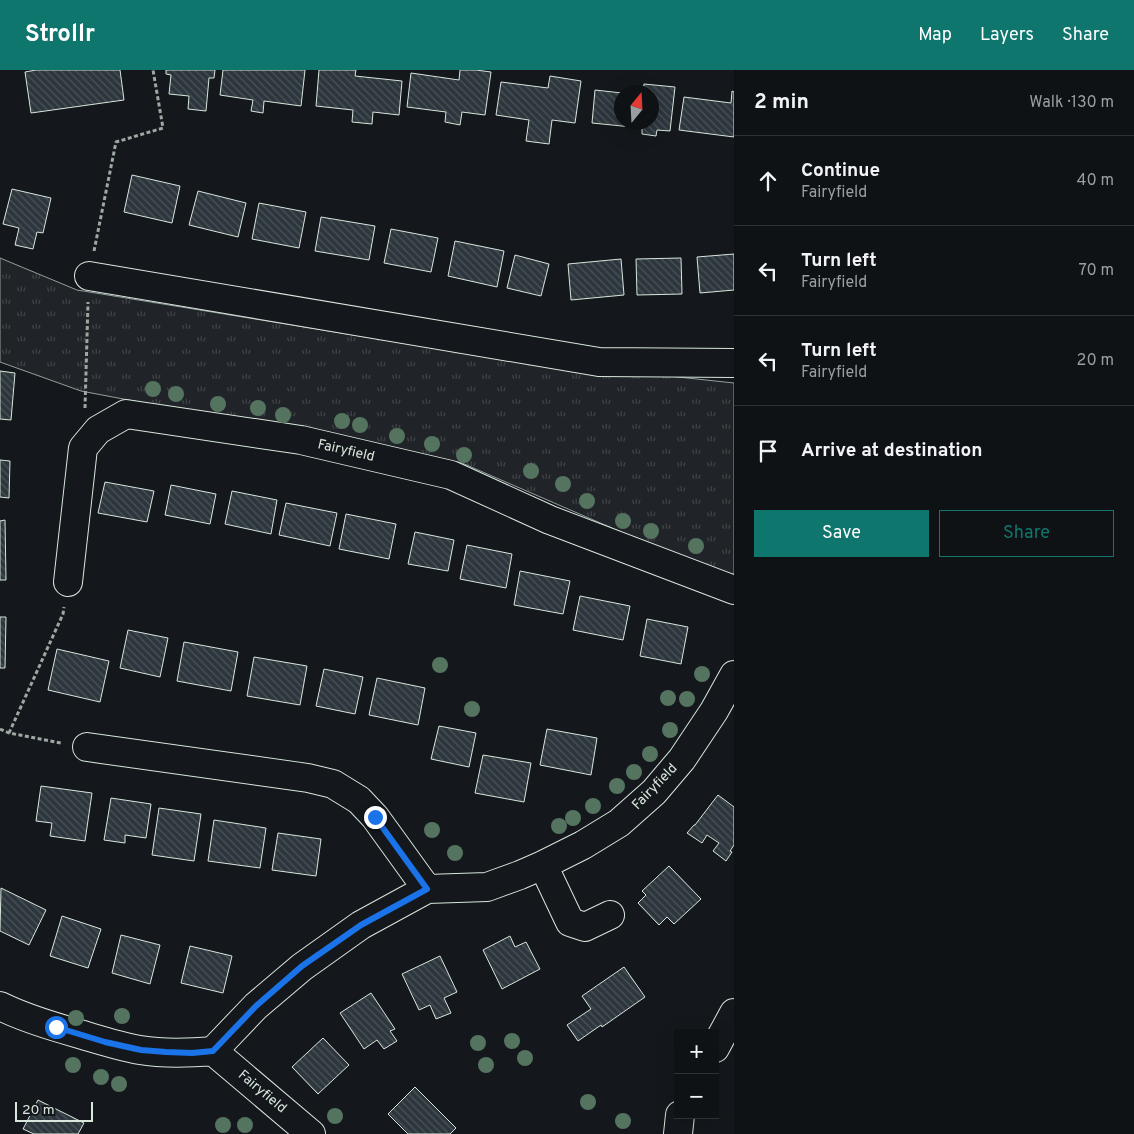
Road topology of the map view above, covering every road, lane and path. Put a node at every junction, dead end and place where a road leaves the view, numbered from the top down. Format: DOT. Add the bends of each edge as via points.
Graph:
graph roads {
  1 [pos="153,70"];
  2 [pos="89,276"];
  3 [pos="734,363"];
  4 [pos="83,448"];
  5 [pos="68,582"];
  6 [pos="734,590"];
  7 [pos="734,675"];
  8 [pos="0,729"];
  9 [pos="9,733"];
  10 [pos="87,747"];
  11 [pos="543,865"];
  12 [pos="427,889"];
  13 [pos="610,915"];
  14 [pos="0,1006"];
  15 [pos="734,1013"];
  16 [pos="719,1041"];
  17 [pos="213,1051"];
  18 [pos="680,1119"];
  19 [pos="311,1134"];
  20 [pos="678,1134"];
  1 -- 2 [label="path" via="163,128 116,142"];
  2 -- 3 [label="street" via="599,362"];
  2 -- 4 [label="path"];
  4 -- 5 [label="street"];
  4 -- 6 [label="street, Fairyfield" via="98,430 126,414 301,440 451,475 550,520"];
  5 -- 9 [label="path" via="63,614"];
  7 -- 11 [label="street, Fairyfield" via="682,759 654,792 619,823"];
  8 -- 9 [label="path"];
  9 -- 10 [label="path"];
  10 -- 12 [label="street" via="333,784 359,800 375,817"];
  11 -- 12 [label="street, Fairyfield" via="487,886"];
  11 -- 13 [label="street" via="570,922 585,926"];
  12 -- 17 [label="street, Fairyfield" via="361,925 302,966 256,1006"];
  14 -- 17 [label="street" via="59,1028 141,1050"];
  15 -- 16 [label="street"];
  17 -- 19 [label="street, Fairyfield"];
  18 -- 20 [label="street"];
}
